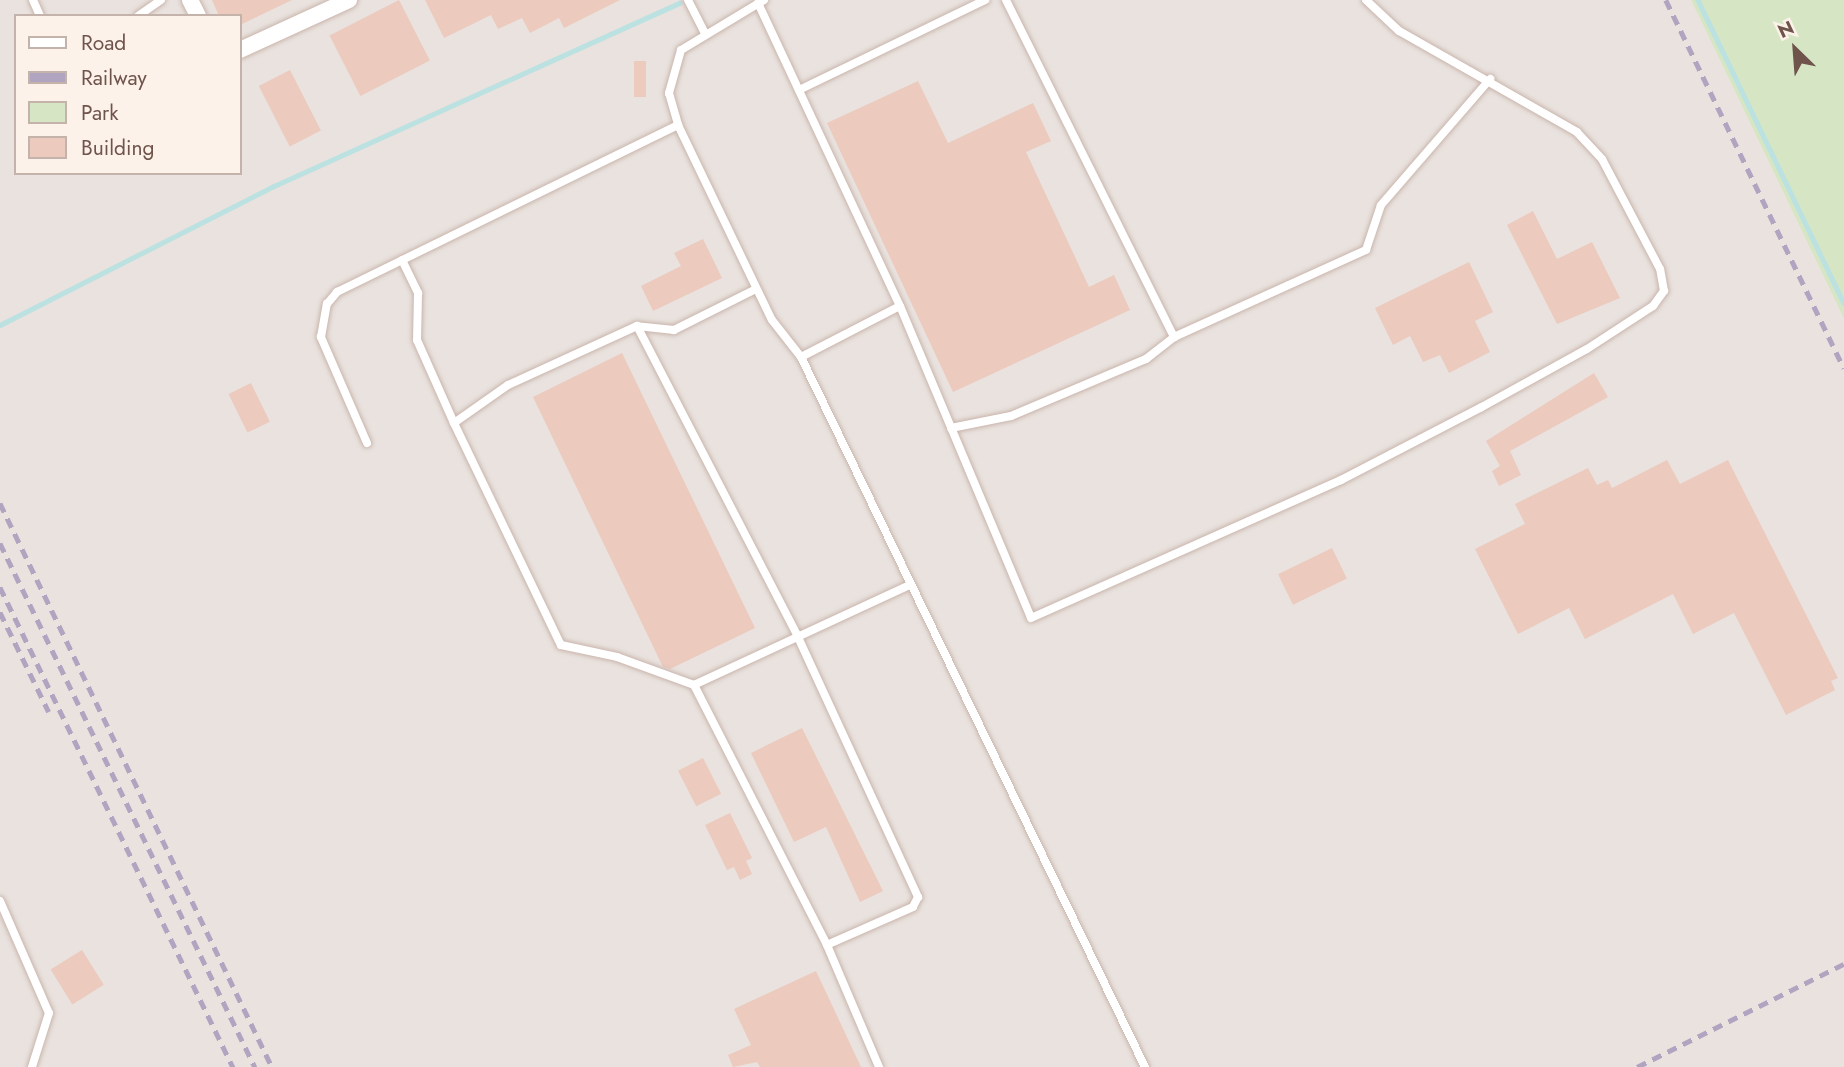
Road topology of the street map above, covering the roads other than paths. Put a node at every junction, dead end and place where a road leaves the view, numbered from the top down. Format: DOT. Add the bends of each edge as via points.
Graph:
graph roads {
  1 [pos="161,0"];
  2 [pos="349,0"];
  3 [pos="688,0"];
  4 [pos="985,0"];
  5 [pos="1006,0"];
  6 [pos="1366,0"];
  7 [pos="761,1"];
  8 [pos="149,13"];
  9 [pos="704,32"];
  10 [pos="242,49"];
  11 [pos="1490,79"];
  12 [pos="799,90"];
  13 [pos="678,125"];
  14 [pos="402,260"];
  15 [pos="755,289"];
  16 [pos="900,306"];
  17 [pos="638,326"];
  18 [pos="1174,337"];
  19 [pos="801,357"];
  20 [pos="454,423"];
  21 [pos="951,428"];
  22 [pos="367,443"];
  23 [pos="909,585"];
  24 [pos="797,635"];
  25 [pos="694,685"];
  26 [pos="0,901"];
  27 [pos="827,945"];
  28 [pos="32,1067"];
  29 [pos="879,1067"];
  30 [pos="1145,1067"];
  1 -- 8 [label="lane"];
  2 -- 10 [label="street"];
  3 -- 9 [label="lane"];
  4 -- 12 [label="lane"];
  5 -- 18 [label="lane"];
  6 -- 11 [label="lane" via="1399,32"];
  7 -- 9 [label="lane"];
  7 -- 12 [label="lane"];
  9 -- 13 [label="lane" via="681,50 672,69 669,93"];
  11 -- 18 [label="lane" via="1381,205 1366,250"];
  11 -- 21 [label="lane" via="1557,118 1602,159 1660,269 1664,291 1653,306 1480,408 1341,480 1031,618"];
  12 -- 16 [label="lane"];
  13 -- 14 [label="lane"];
  13 -- 15 [label="lane"];
  14 -- 20 [label="lane" via="418,293 417,340"];
  14 -- 22 [label="lane" via="337,292 320,322"];
  15 -- 17 [label="lane" via="674,330"];
  15 -- 19 [label="lane"];
  16 -- 19 [label="lane"];
  16 -- 21 [label="lane"];
  17 -- 20 [label="lane" via="508,385"];
  17 -- 24 [label="lane"];
  18 -- 21 [label="lane" via="1146,359 1011,416"];
  19 -- 23 [label="lane"];
  20 -- 25 [label="lane" via="561,645 617,657"];
  23 -- 24 [label="lane"];
  23 -- 30 [label="lane"];
  24 -- 25 [label="lane"];
  24 -- 27 [label="lane" via="918,897 913,907"];
  25 -- 27 [label="lane"];
  26 -- 28 [label="lane" via="49,1013"];
  27 -- 29 [label="lane"];
}
